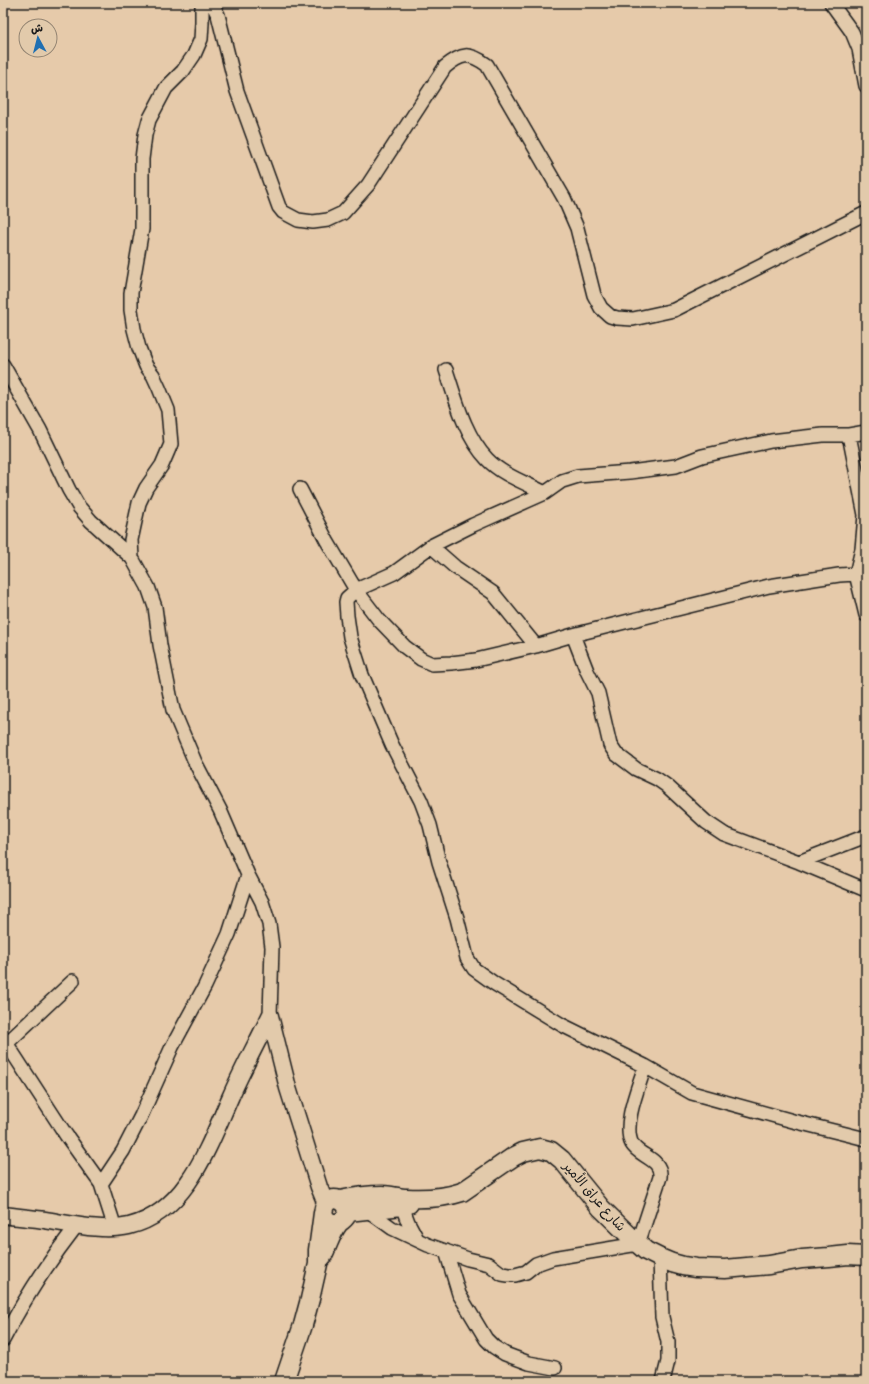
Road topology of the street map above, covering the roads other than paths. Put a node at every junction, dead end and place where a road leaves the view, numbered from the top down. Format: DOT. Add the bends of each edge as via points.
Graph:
graph roads {
  1 [pos="202,3"];
  2 [pos="212,3"];
  3 [pos="830,3"];
  4 [pos="864,59"];
  5 [pos="866,86"];
  6 [pos="866,213"];
  7 [pos="3,365"];
  8 [pos="446,370"];
  9 [pos="866,432"];
  10 [pos="849,434"];
  11 [pos="300,489"];
  12 [pos="545,493"];
  13 [pos="430,546"];
  14 [pos="132,558"];
  15 [pos="856,574"];
  16 [pos="356,590"];
  17 [pos="866,615"];
  18 [pos="573,635"];
  19 [pos="536,646"];
  20 [pos="866,836"];
  21 [pos="799,862"];
  22 [pos="248,874"];
  23 [pos="866,890"];
  24 [pos="73,981"];
  25 [pos="270,1016"];
  26 [pos="5,1040"];
  27 [pos="645,1066"];
  28 [pos="866,1138"];
  29 [pos="101,1184"];
  30 [pos="425,1199"];
  31 [pos="402,1206"];
  32 [pos="335,1210"];
  33 [pos="367,1210"];
  34 [pos="3,1215"];
  35 [pos="77,1225"];
  36 [pos="115,1228"];
  37 [pos="417,1238"];
  38 [pos="638,1244"];
  39 [pos="446,1251"];
  40 [pos="866,1256"];
  41 [pos="660,1258"];
  42 [pos="3,1340"];
  43 [pos="555,1368"];
  44 [pos="284,1381"];
  45 [pos="663,1381"];
  1 -- 14 [label="street" via="201,39 183,71 166,88 149,120 145,135 142,159 142,229 131,293 131,310 139,348 168,410 171,444 162,465 139,503 131,540"];
  2 -- 6 [label="street" via="218,15 237,91 279,207 298,220 328,220 343,213 368,185 445,67 456,58 467,56 476,57 487,65 564,198 577,228 594,295 601,308 610,316 633,319 674,310"];
  3 -- 4 [label="street" via="852,32"];
  4 -- 5 [label="street"];
  7 -- 14 [label="street" via="79,507"];
  8 -- 12 [label="street" via="470,435 487,459 507,474"];
  9 -- 10 [label="street"];
  10 -- 12 [label="street" via="771,441 702,456 676,466 578,476 562,481"];
  10 -- 15 [label="street" via="865,515 862,549"];
  11 -- 16 [label="street"];
  12 -- 13 [label="street"];
  13 -- 16 [label="street" via="394,573"];
  13 -- 19 [label="street" via="493,593"];
  14 -- 22 [label="street" via="148,587 155,607 173,710"];
  15 -- 17 [label="street"];
  15 -- 18 [label="street" via="839,574 769,586"];
  16 -- 19 [label="street" via="379,620 405,647 426,662 451,664"];
  16 -- 27 [label="street" via="346,602 350,637 356,659 392,745 427,817 470,964 495,984 562,1024"];
  18 -- 19 [label="street"];
  18 -- 21 [label="street" via="598,693 610,745 616,754 636,769 667,786 706,822 724,834"];
  20 -- 21 [label="street"];
  21 -- 23 [label="street"];
  22 -- 25 [label="street" via="262,902 269,924 272,947"];
  22 -- 29 [label="street" via="229,934 205,986 172,1047 123,1152"];
  24 -- 26 [label="street"];
  25 -- 32 [label="street" via="288,1088 319,1187"];
  25 -- 36 [label="street" via="230,1097 213,1139 190,1180 170,1203 151,1217"];
  26 -- 29 [label="street"];
  27 -- 28 [label="street" via="692,1093"];
  27 -- 38 [label="street" via="631,1110 629,1135 632,1144 661,1171"];
  29 -- 36 [label="street"];
  30 -- 31 [label="main road, شارع عراق الأمير"];
  30 -- 32 [label="main road, شارع عراق الأمير" via="365,1196"];
  30 -- 38 [label="main road, شارع عراق الأمير" via="462,1192 513,1157 540,1148 551,1151 562,1160 601,1208"];
  31 -- 33 [label="main road, شارع عراق الأمير"];
  31 -- 37 [label="street"];
  32 -- 33 [label="main road, شارع عراق الأمير"];
  32 -- 44 [label="main road" via="303,1325"];
  33 -- 37 [label="street" via="392,1228"];
  34 -- 35 [label="street"];
  35 -- 36 [label="street"];
  35 -- 42 [label="street" via="30,1292"];
  37 -- 39 [label="street"];
  38 -- 39 [label="street" via="552,1258 515,1275 502,1274 492,1266"];
  38 -- 41 [label="main road, شارع عراق الأمير"];
  39 -- 43 [label="street" via="459,1294 486,1339 506,1354 529,1363"];
  40 -- 41 [label="main road, شارع عراق الأمير" via="802,1259 725,1269 683,1266"];
  41 -- 45 [label="street" via="662,1317 668,1342 668,1361"];
}
